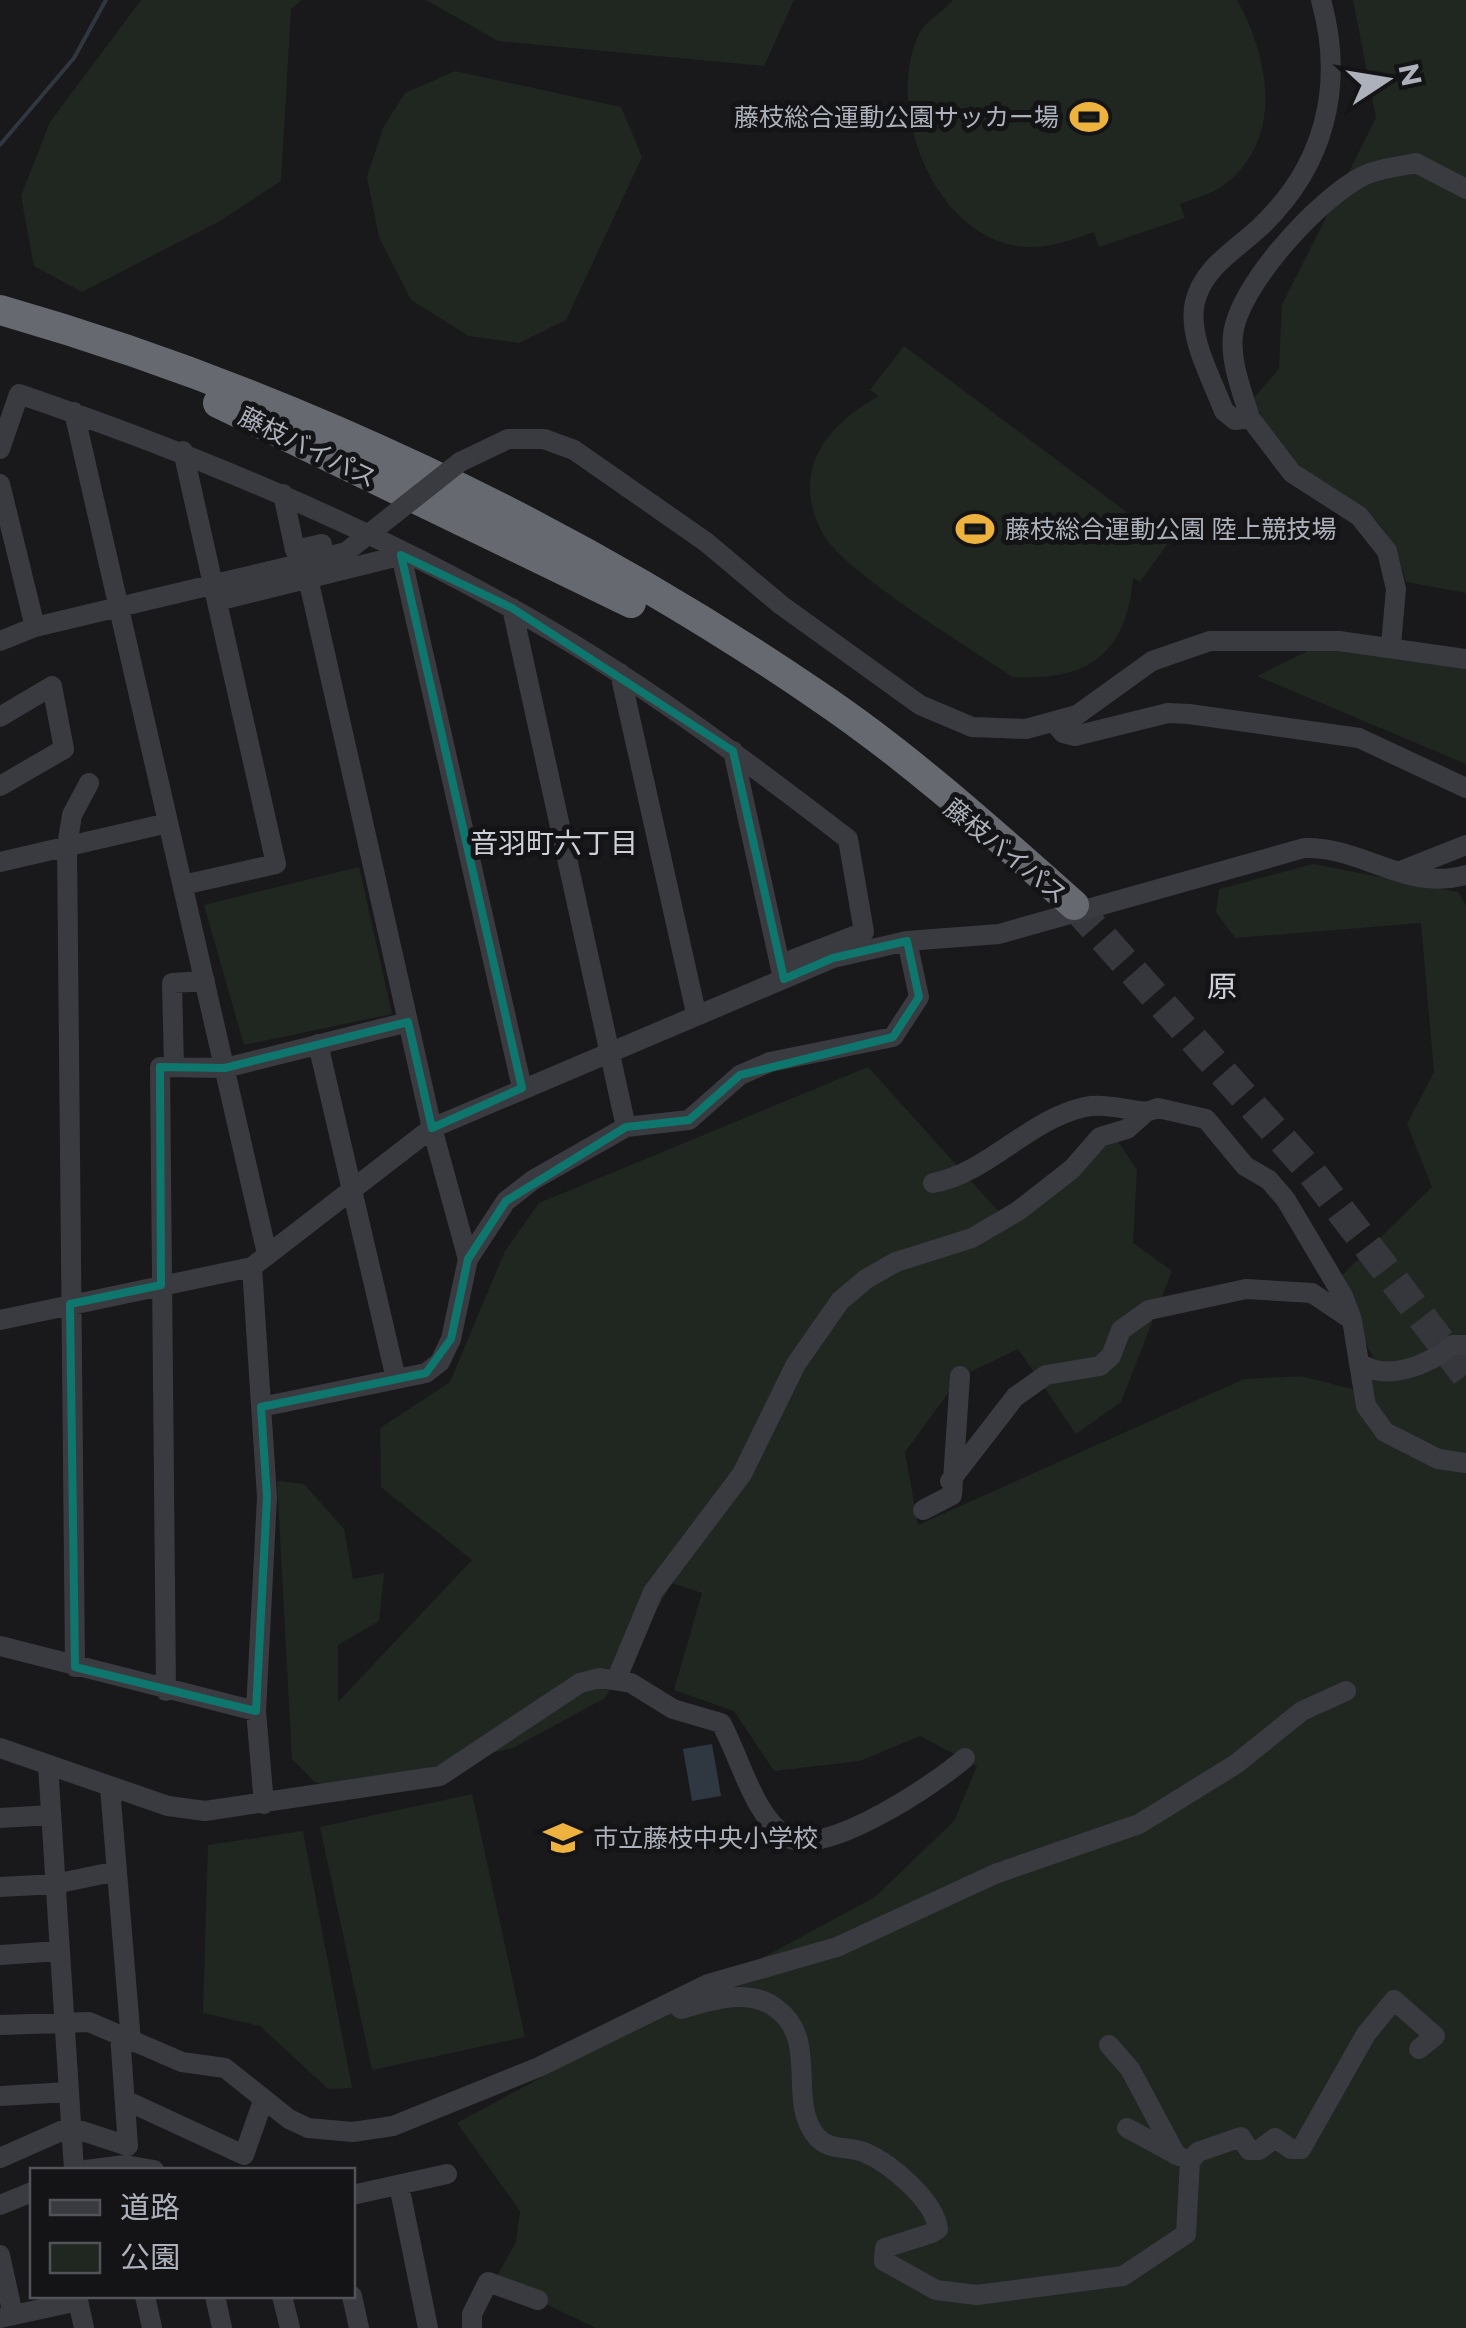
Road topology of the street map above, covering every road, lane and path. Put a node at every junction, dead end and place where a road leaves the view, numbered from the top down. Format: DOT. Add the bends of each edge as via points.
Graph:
graph roads {
  1 [pos="1322,0"];
  2 [pos="1466,189"];
  3 [pos="0,312"];
  4 [pos="74,412"];
  5 [pos="1250,418"];
  6 [pos="0,449"];
  7 [pos="183,451"];
  8 [pos="0,484"];
  9 [pos="283,494"];
  10 [pos="322,544"];
  11 [pos="404,555"];
  12 [pos="308,578"];
  13 [pos="215,593"];
  14 [pos="119,607"];
  15 [pos="512,608"];
  16 [pos="35,627"];
  17 [pos="0,641"];
  18 [pos="1391,646"];
  19 [pos="1466,659"];
  20 [pos="620,674"];
  21 [pos="0,717"];
  22 [pos="1054,722"];
  23 [pos="734,751"];
  24 [pos="88,782"];
  25 [pos="0,786"];
  26 [pos="1466,788"];
  27 [pos="168,823"];
  28 [pos="1466,844"];
  29 [pos="67,846"];
  30 [pos="0,862"];
  31 [pos="1390,873"];
  32 [pos="1466,874"];
  33 [pos="182,886"];
  34 [pos="908,942"];
  35 [pos="782,972"];
  36 [pos="205,981"];
  37 [pos="696,1013"];
  38 [pos="408,1022"];
  39 [pos="318,1044"];
  40 [pos="612,1051"];
  41 [pos="174,1067"];
  42 [pos="226,1068"];
  43 [pos="522,1088"];
  44 [pos="1146,1112"];
  45 [pos="626,1127"];
  46 [pos="432,1128"];
  47 [pos="933,1184"];
  48 [pos="352,1188"];
  49 [pos="468,1259"];
  50 [pos="259,1260"];
  51 [pos="161,1285"];
  52 [pos="70,1304"];
  53 [pos="0,1320"];
  54 [pos="1352,1320"];
  55 [pos="1466,1345"];
  56 [pos="1359,1362"];
  57 [pos="960,1376"];
  58 [pos="396,1379"];
  59 [pos="261,1406"];
  60 [pos="1466,1462"];
  61 [pos="950,1481"];
  62 [pos="922,1510"];
  63 [pos="0,1646"];
  64 [pos="74,1666"];
  65 [pos="617,1678"];
  66 [pos="166,1691"];
  67 [pos="1346,1691"];
  68 [pos="256,1711"];
  69 [pos="0,1748"];
  70 [pos="965,1758"];
  71 [pos="48,1765"];
  72 [pos="110,1788"];
  73 [pos="264,1804"];
  74 [pos="51,1815"];
  75 [pos="0,1818"];
  76 [pos="117,1872"];
  77 [pos="56,1884"];
  78 [pos="0,1887"];
  79 [pos="59,1952"];
  80 [pos="0,1955"];
  81 [pos="672,2001"];
  82 [pos="64,2022"];
  83 [pos="0,2025"];
  84 [pos="125,2038"];
  85 [pos="1109,2044"];
  86 [pos="1419,2049"];
  87 [pos="68,2092"];
  88 [pos="0,2096"];
  89 [pos="125,2100"];
  90 [pos="264,2101"];
  91 [pos="70,2128"];
  92 [pos="1126,2128"];
  93 [pos="0,2158"];
  94 [pos="1183,2158"];
  95 [pos="74,2168"];
  96 [pos="448,2174"];
  97 [pos="399,2184"];
  98 [pos="30,2193"];
  99 [pos="355,2193"];
  100 [pos="0,2205"];
  101 [pos="0,2255"];
  102 [pos="77,2298"];
  103 [pos="145,2298"];
  104 [pos="215,2298"];
  105 [pos="282,2298"];
  106 [pos="352,2298"];
  107 [pos="538,2300"];
  108 [pos="6,2316"];
  109 [pos="84,2328"];
  110 [pos="152,2328"];
  111 [pos="222,2328"];
  112 [pos="290,2328"];
  113 [pos="359,2328"];
  114 [pos="428,2328"];
  115 [pos="472,2328"];
  1 -- 5 [label="street" via="1333,72 1318,147 1282,204 1204,278 1194,305 1195,331 1224,411 1235,420"];
  2 -- 5 [label="street" via="1416,164 1362,176 1272,260 1246,296 1233,335 1233,360"];
  3 -- 3 [label="highway, 藤枝バイパス" via="108,343 263,402 429,476 609,568 818,695 932,782 1074,906 883,753 712,643 214,401"];
  4 -- 6 [label="street" via="20,394"];
  4 -- 7 [label="street"];
  4 -- 14 [label="street"];
  5 -- 18 [label="street" via="1292,473 1359,516 1387,551 1396,589"];
  7 -- 9 [label="street"];
  7 -- 13 [label="street"];
  8 -- 16 [label="street"];
  9 -- 10 [label="street" via="296,550"];
  9 -- 11 [label="street"];
  11 -- 12 [label="street"];
  11 -- 15 [label="street"];
  11 -- 43 [label="street"];
  12 -- 13 [label="street"];
  12 -- 38 [label="street"];
  13 -- 14 [label="street"];
  13 -- 22 [label="street, bridge" via="346,552 460,462 508,439 559,442 643,496 920,705 992,730"];
  13 -- 33 [label="street" via="276,864"];
  14 -- 16 [label="street"];
  14 -- 27 [label="street"];
  15 -- 20 [label="street"];
  15 -- 40 [label="street"];
  16 -- 17 [label="street"];
  18 -- 19 [label="street"];
  18 -- 22 [label="street" via="1234,640 1188,645 1152,661 1077,715"];
  20 -- 23 [label="street"];
  20 -- 37 [label="street"];
  21 -- 25 [label="street" via="52,686 64,749"];
  22 -- 26 [label="street" via="1075,736 1189,714 1359,738"];
  23 -- 35 [label="street"];
  23 -- 35 [label="street" via="848,838 864,932"];
  24 -- 29 [label="street"];
  27 -- 29 [label="street"];
  27 -- 33 [label="street"];
  28 -- 31 [label="street"];
  29 -- 30 [label="street"];
  29 -- 52 [label="street"];
  31 -- 32 [label="street"];
  31 -- 34 [label="street" via="1354,855 1304,848 1000,934"];
  33 -- 36 [label="street"];
  34 -- 35 [label="street"];
  34 -- 45 [label="street" via="919,997 893,1037 770,1062 740,1076 689,1120"];
  35 -- 37 [label="street"];
  36 -- 41 [label="street" via="172,983"];
  36 -- 42 [label="street"];
  37 -- 40 [label="street"];
  38 -- 39 [label="street"];
  38 -- 46 [label="street"];
  39 -- 42 [label="street"];
  39 -- 48 [label="street"];
  40 -- 43 [label="street"];
  40 -- 45 [label="street"];
  41 -- 42 [label="street"];
  41 -- 51 [label="street" via="160,1066"];
  42 -- 50 [label="street"];
  43 -- 46 [label="street"];
  44 -- 47 [label="street" via="1080,1108 958,1179"];
  44 -- 54 [label="street" via="1206,1118 1246,1166 1269,1180"];
  44 -- 65 [label="street" via="1127,1129 1100,1136 1072,1169 1018,1212 972,1238 896,1262 840,1301 796,1364 742,1474 653,1592"];
  45 -- 49 [label="street" via="506,1200"];
  46 -- 48 [label="street"];
  46 -- 49 [label="street"];
  48 -- 50 [label="street"];
  48 -- 58 [label="street"];
  49 -- 58 [label="street" via="440,1362 426,1373"];
  50 -- 51 [label="street"];
  50 -- 59 [label="street"];
  51 -- 52 [label="street"];
  51 -- 66 [label="street"];
  52 -- 53 [label="street"];
  52 -- 64 [label="street"];
  54 -- 56 [label="street"];
  54 -- 61 [label="street" via="1312,1293 1246,1289 1149,1310 1122,1330 1100,1366 1032,1382"];
  55 -- 56 [label="street" via="1390,1371 1370,1371"];
  56 -- 60 [label="street" via="1366,1406 1384,1432 1438,1458"];
  57 -- 61 [label="street"];
  58 -- 59 [label="street"];
  59 -- 68 [label="street" via="266,1497"];
  61 -- 62 [label="street" via="952,1496"];
  63 -- 64 [label="street"];
  64 -- 66 [label="street"];
  65 -- 70 [label="street" via="673,1709 720,1723 763,1808 796,1842 854,1830 934,1786"];
  65 -- 73 [label="street" via="580,1683 440,1776"];
  66 -- 68 [label="street"];
  67 -- 81 [label="street" via="1302,1711 1236,1764 1139,1824 995,1874 837,1948 729,1976"];
  68 -- 73 [label="street"];
  69 -- 71 [label="street"];
  71 -- 72 [label="street"];
  71 -- 74 [label="street"];
  72 -- 73 [label="street" via="205,1811"];
  72 -- 76 [label="street"];
  74 -- 75 [label="street"];
  74 -- 77 [label="street"];
  76 -- 77 [label="street"];
  76 -- 84 [label="street"];
  77 -- 78 [label="street"];
  77 -- 79 [label="street"];
  79 -- 80 [label="street"];
  79 -- 82 [label="street"];
  81 -- 90 [label="street" via="539,2067 393,2126 326,2131 288,2119"];
  81 -- 94 [label="street" via="681,2009 737,1996 776,2008 789,2022 802,2052 804,2110 819,2140 880,2162 937,2221 932,2233 882,2252 884,2261 936,2290 977,2295 1123,2276 1186,2234"];
  82 -- 83 [label="street"];
  82 -- 84 [label="street" via="89,2022"];
  82 -- 87 [label="street"];
  84 -- 89 [label="street"];
  84 -- 90 [label="street" via="182,2062 226,2068"];
  85 -- 94 [label="street"];
  86 -- 94 [label="street" via="1435,2036 1394,2000 1366,2034 1300,2149 1275,2138 1249,2150 1242,2136"];
  87 -- 88 [label="street"];
  87 -- 91 [label="street"];
  89 -- 90 [label="street" via="244,2155"];
  89 -- 91 [label="street" via="128,2146"];
  91 -- 93 [label="street"];
  91 -- 95 [label="street"];
  92 -- 94 [label="street"];
  96 -- 97 [label="street"];
  97 -- 99 [label="street"];
  97 -- 114 [label="street"];
  98 -- 100 [label="street"];
  101 -- 108 [label="street"];
  102 -- 108 [label="street"];
  102 -- 109 [label="street"];
  103 -- 110 [label="street"];
  104 -- 111 [label="street"];
  105 -- 112 [label="street"];
  106 -- 113 [label="street"];
  107 -- 115 [label="street" via="488,2282"];
}
